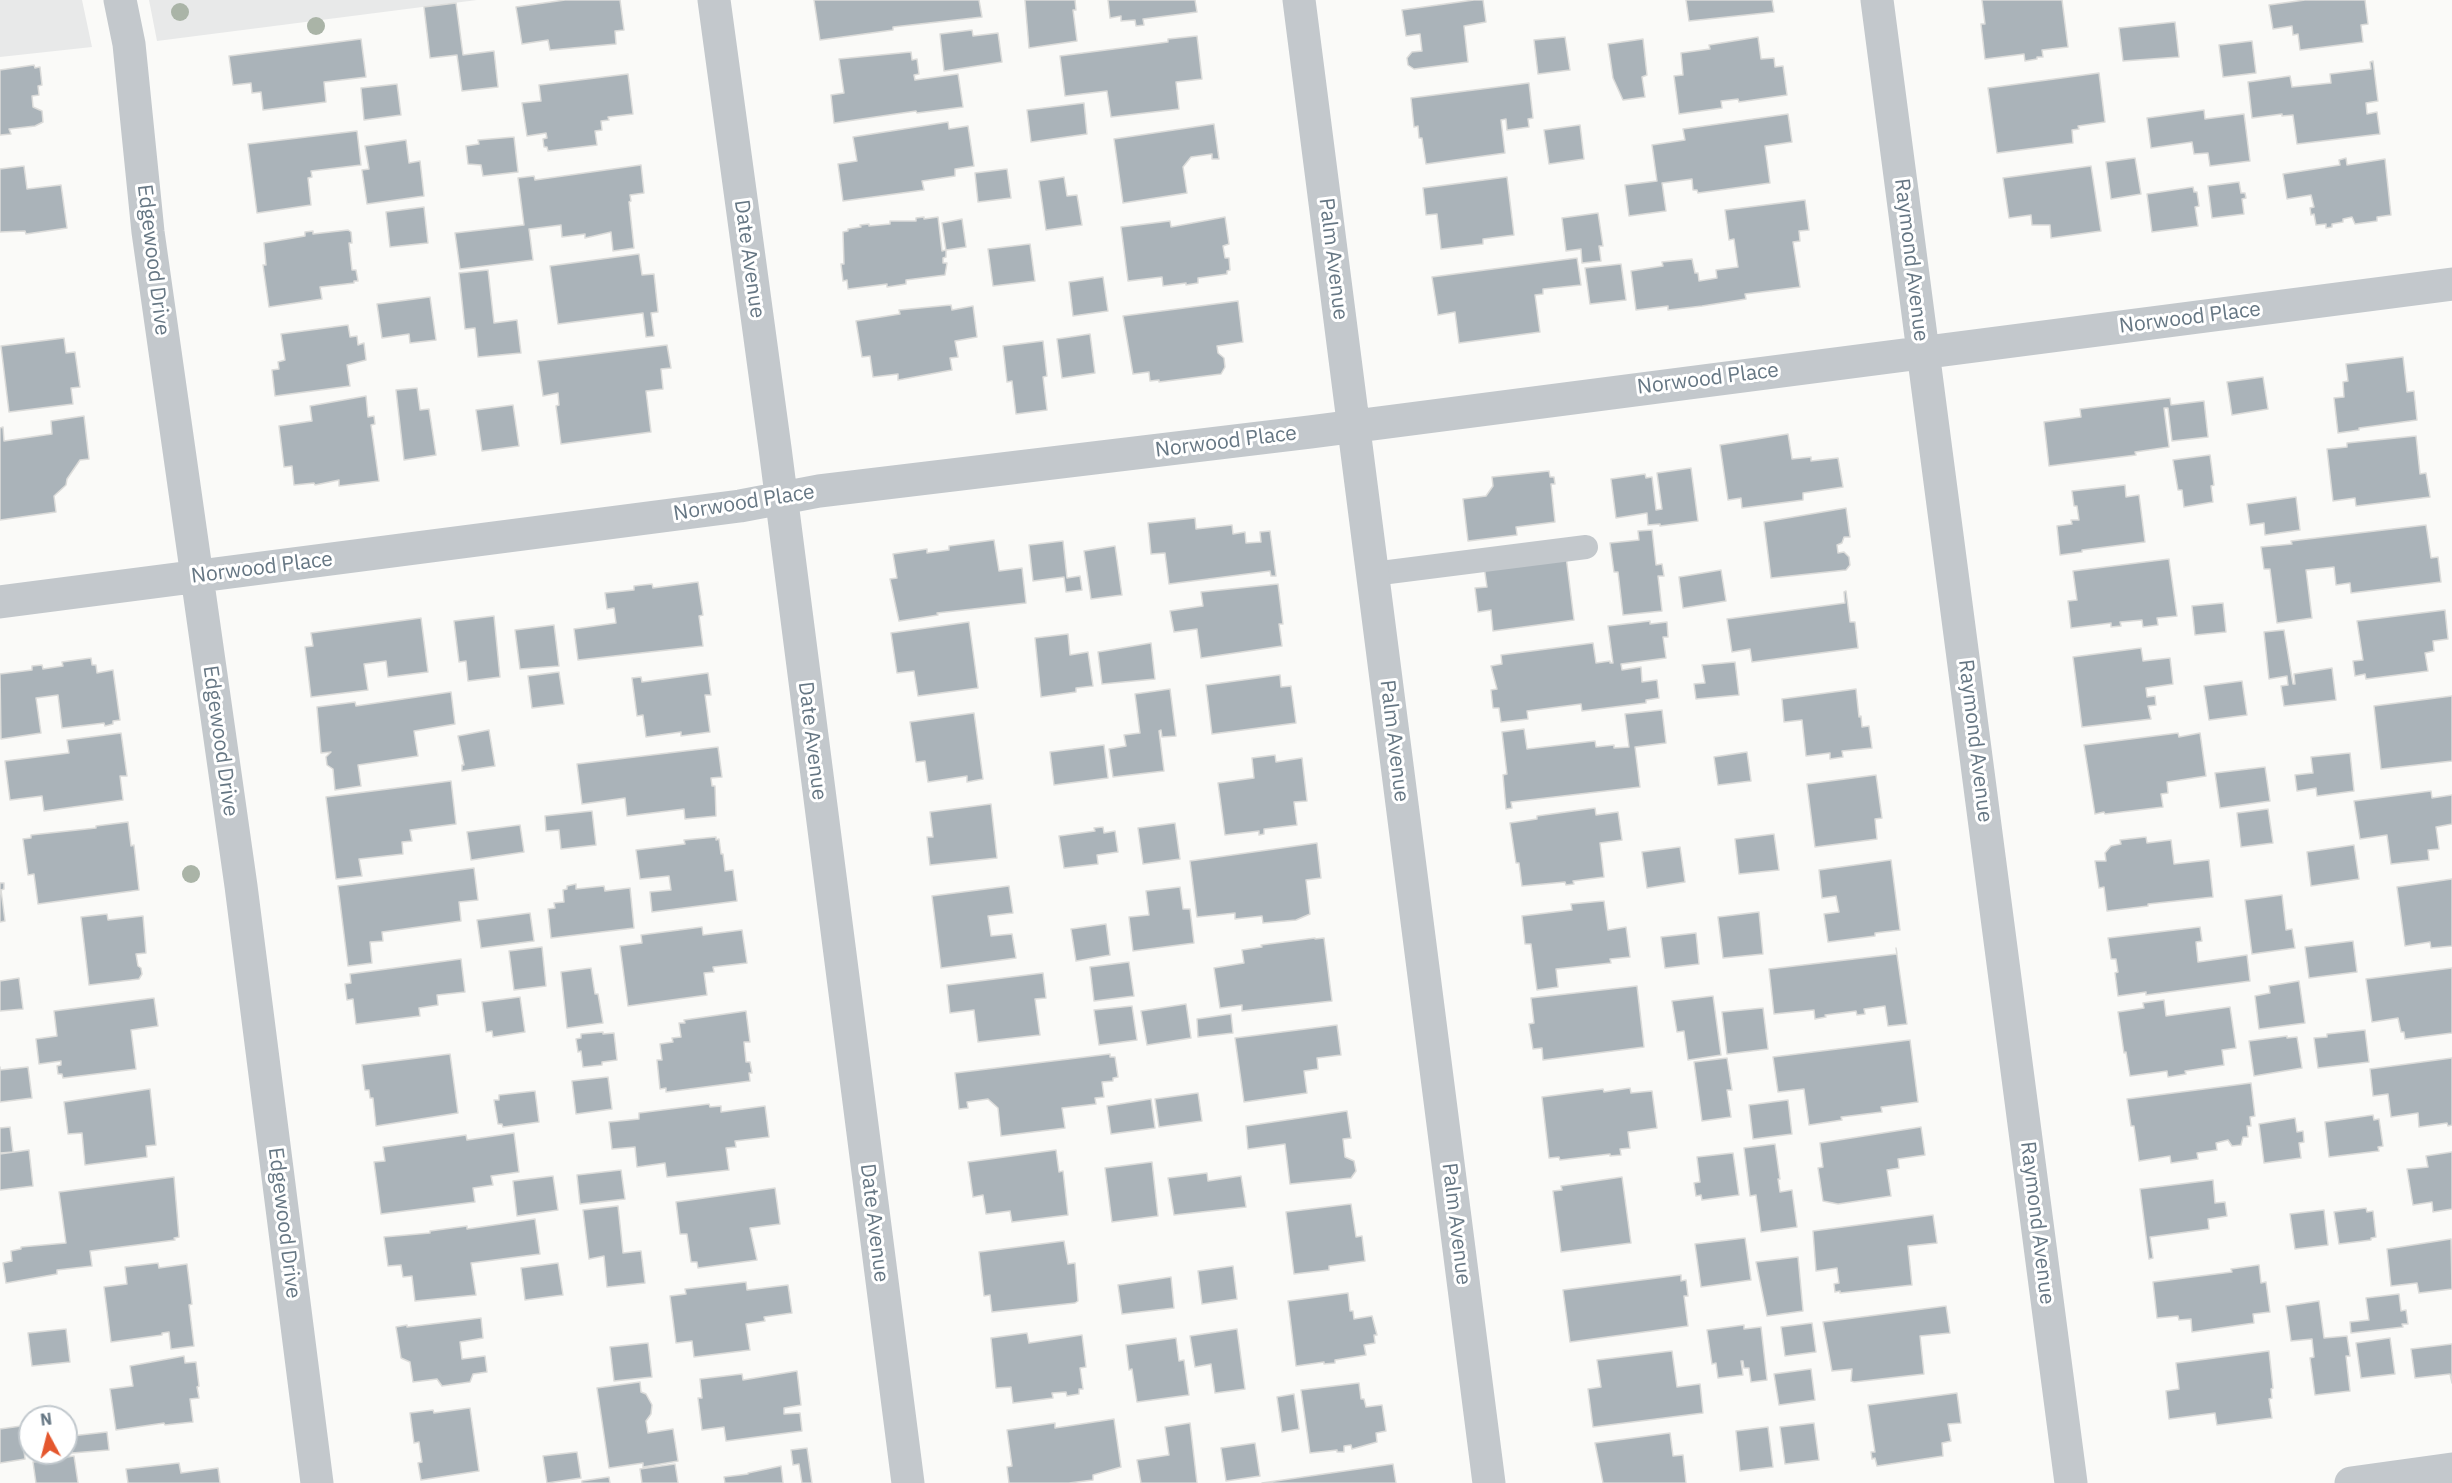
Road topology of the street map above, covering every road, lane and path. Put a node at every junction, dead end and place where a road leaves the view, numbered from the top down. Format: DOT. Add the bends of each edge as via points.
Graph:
graph roads {
  1 [pos="120,0"];
  2 [pos="714,0"];
  3 [pos="1299,0"];
  4 [pos="1877,0"];
  5 [pos="2452,284"];
  6 [pos="1923,352"];
  7 [pos="1353,425"];
  8 [pos="781,500"];
  9 [pos="1586,547"];
  10 [pos="1373,574"];
  11 [pos="197,576"];
  12 [pos="0,602"];
  13 [pos="2452,1469"];
  14 [pos="317,1483"];
  15 [pos="908,1483"];
  16 [pos="1489,1483"];
  17 [pos="2071,1483"];
  18 [pos="2351,1483"];
  1 -- 11 [label="street, Edgewood Drive" via="129,44 148,232"];
  2 -- 8 [label="street, Date Avenue"];
  3 -- 7 [label="street, Palm Avenue"];
  4 -- 6 [label="street, Raymond Avenue"];
  5 -- 6 [label="street, Norwood Place"];
  6 -- 7 [label="street, Norwood Place"];
  6 -- 17 [label="street, Raymond Avenue"];
  7 -- 8 [label="street, Norwood Place" via="819,491"];
  7 -- 10 [label="street, Palm Avenue"];
  8 -- 11 [label="street, Norwood Place"];
  8 -- 15 [label="street, Date Avenue"];
  9 -- 10 [label="lane"];
  10 -- 16 [label="street, Palm Avenue"];
  11 -- 12 [label="street, Norwood Place"];
  11 -- 14 [label="street, Edgewood Drive"];
  13 -- 18 [label="street"];
}
